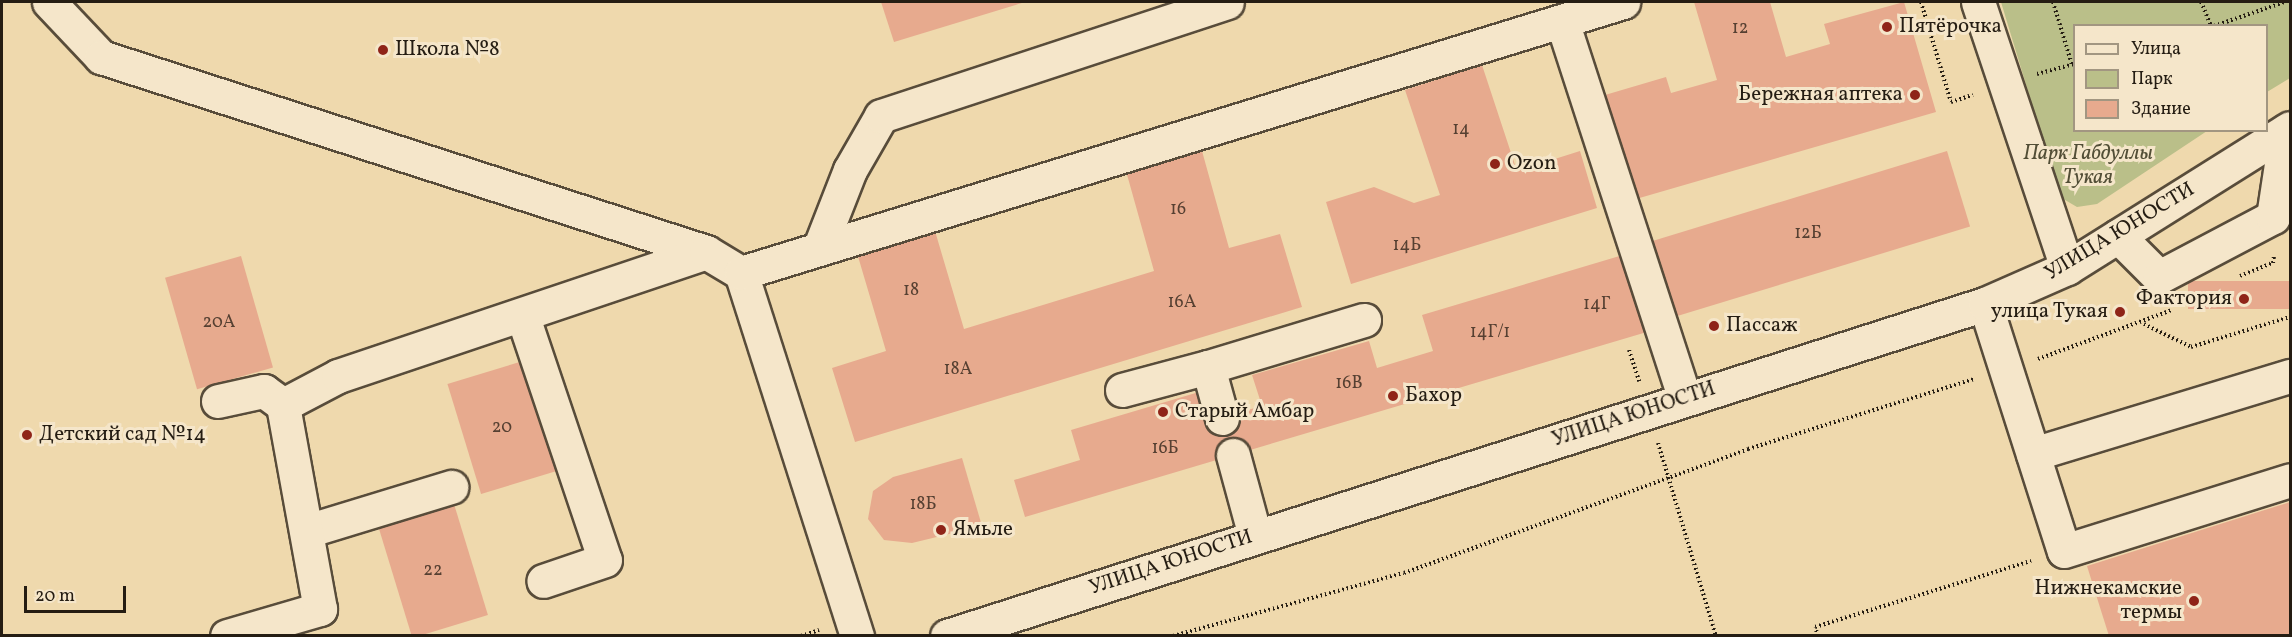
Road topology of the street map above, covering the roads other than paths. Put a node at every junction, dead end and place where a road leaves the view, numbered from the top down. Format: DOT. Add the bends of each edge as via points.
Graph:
graph roads {
  1 [pos="48,2"];
  2 [pos="1227,2"];
  3 [pos="1623,2"];
  4 [pos="1978,2"];
  5 [pos="1562,21"];
  6 [pos="2288,130"];
  7 [pos="2118,236"];
  8 [pos="819,249"];
  9 [pos="706,252"];
  10 [pos="2067,268"];
  11 [pos="741,273"];
  12 [pos="1985,304"];
  13 [pos="523,317"];
  14 [pos="1364,320"];
  15 [pos="1208,367"];
  16 [pos="2290,376"];
  17 [pos="1122,390"];
  18 [pos="1685,399"];
  19 [pos="218,401"];
  20 [pos="283,405"];
  21 [pos="1222,418"];
  22 [pos="2033,454"];
  23 [pos="1233,455"];
  24 [pos="2290,480"];
  25 [pos="451,487"];
  26 [pos="307,531"];
  27 [pos="1255,536"];
  28 [pos="543,581"];
  29 [pos="227,636"];
  30 [pos="857,636"];
  31 [pos="947,636"];
  1 -- 9 [label="street" via="101,57"];
  2 -- 8 [label="street" via="881,116 850,170"];
  3 -- 5 [label="street"];
  4 -- 10 [label="street"];
  5 -- 8 [label="street"];
  5 -- 18 [label="street"];
  6 -- 7 [label="street, УЛИЦА ЮНОСТИ"];
  6 -- 7 [label="street" via="2273,217 2160,277"];
  7 -- 10 [label="street, УЛИЦА ЮНОСТИ"];
  8 -- 11 [label="street"];
  9 -- 11 [label="street"];
  9 -- 13 [label="street"];
  10 -- 12 [label="street, УЛИЦА ЮНОСТИ"];
  11 -- 30 [label="street"];
  12 -- 18 [label="street, УЛИЦА ЮНОСТИ"];
  12 -- 22 [label="street"];
  13 -- 20 [label="street" via="338,376"];
  13 -- 28 [label="street" via="605,560"];
  14 -- 15 [label="street"];
  15 -- 17 [label="street"];
  15 -- 21 [label="street"];
  16 -- 22 [label="street"];
  18 -- 27 [label="street, УЛИЦА ЮНОСТИ"];
  19 -- 20 [label="street" via="264,391"];
  20 -- 26 [label="street"];
  22 -- 24 [label="street" via="2064,551"];
  23 -- 27 [label="street"];
  25 -- 26 [label="street"];
  26 -- 29 [label="street" via="320,609"];
  27 -- 31 [label="street, УЛИЦА ЮНОСТИ"];
}
